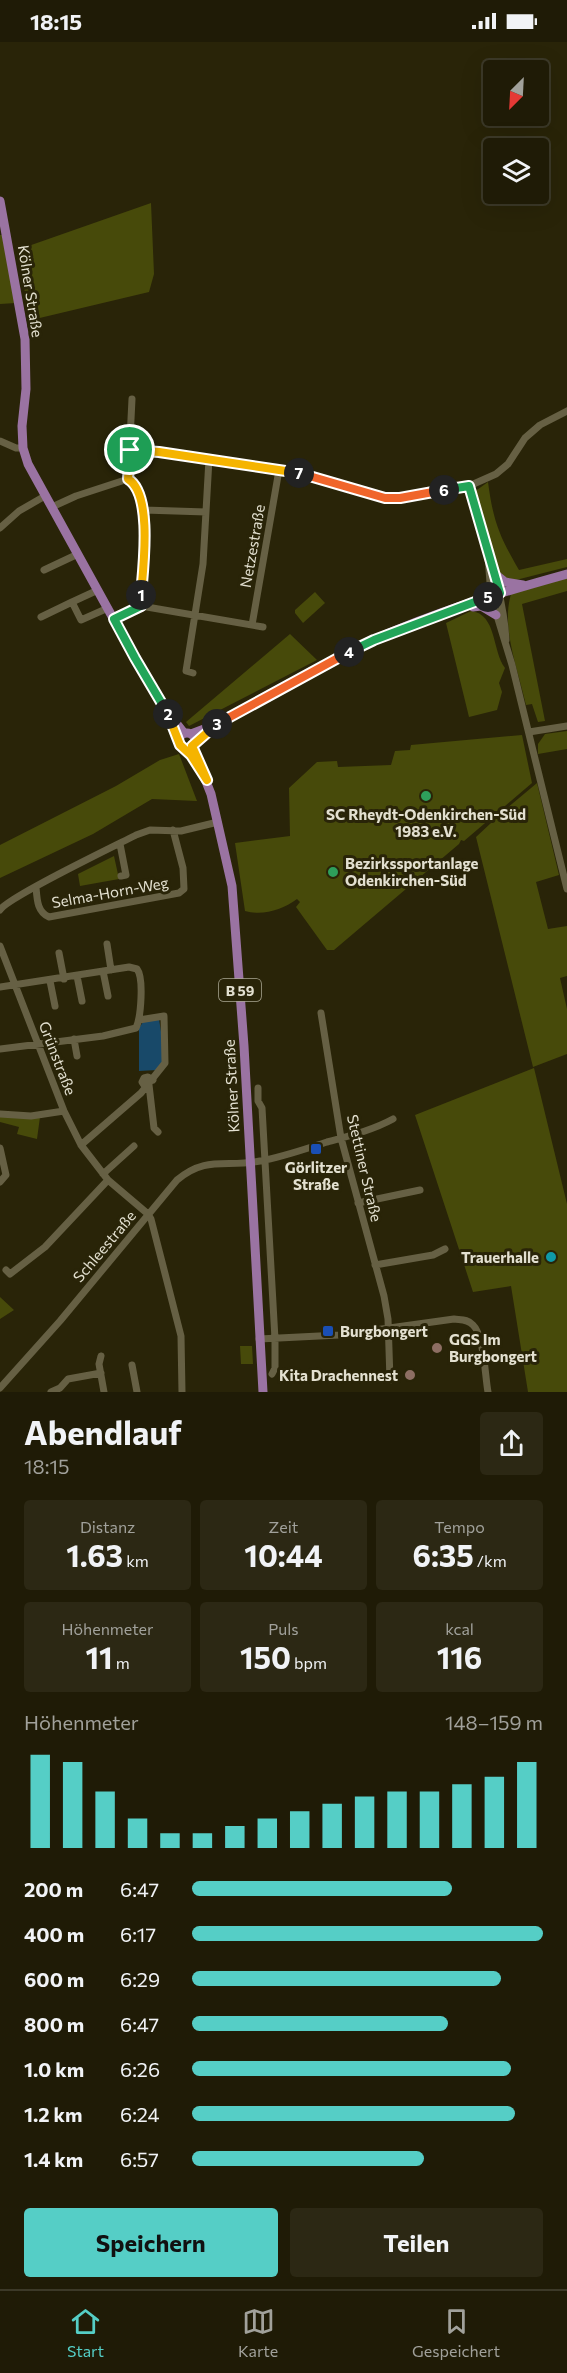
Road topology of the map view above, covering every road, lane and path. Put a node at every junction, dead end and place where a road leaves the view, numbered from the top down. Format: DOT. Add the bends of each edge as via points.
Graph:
graph roads {
  1 [pos="0,201"];
  2 [pos="132,399"];
  3 [pos="567,411"];
  4 [pos="0,441"];
  5 [pos="23,448"];
  6 [pos="130,450"];
  7 [pos="209,459"];
  8 [pos="279,470"];
  9 [pos="128,479"];
  10 [pos="469,486"];
  11 [pos="45,496"];
  12 [pos="51,507"];
  13 [pos="144,510"];
  14 [pos="206,512"];
  15 [pos="0,528"];
  16 [pos="78,554"];
  17 [pos="488,556"];
  18 [pos="44,570"];
  19 [pos="567,573"];
  20 [pos="495,574"];
  21 [pos="526,585"];
  22 [pos="98,590"];
  23 [pos="496,595"];
  24 [pos="72,602"];
  25 [pos="141,606"];
  26 [pos="108,608"];
  27 [pos="496,615"];
  28 [pos="196,616"];
  29 [pos="435,616"];
  30 [pos="41,617"];
  31 [pos="114,619"];
  32 [pos="252,626"];
  33 [pos="263,627"];
  34 [pos="506,646"];
  35 [pos="193,673"];
  36 [pos="567,726"];
  37 [pos="529,732"];
  38 [pos="188,741"];
  39 [pos="218,822"];
  40 [pos="173,830"];
  41 [pos="120,844"];
  42 [pos="121,876"];
  43 [pos="36,888"];
  44 [pos="567,889"];
  45 [pos="0,910"];
  46 [pos="107,944"];
  47 [pos="0,946"];
  48 [pos="59,952"];
  49 [pos="111,970"];
  50 [pos="103,971"];
  51 [pos="77,976"];
  52 [pos="64,979"];
  53 [pos="50,981"];
  54 [pos="14,985"];
  55 [pos="0,987"];
  56 [pos="108,996"];
  57 [pos="82,1001"];
  58 [pos="55,1006"];
  59 [pos="321,1013"];
  60 [pos="139,1020"];
  61 [pos="74,1039"];
  62 [pos="38,1043"];
  63 [pos="0,1049"];
  64 [pos="77,1056"];
  65 [pos="149,1084"];
  66 [pos="258,1088"];
  67 [pos="64,1111"];
  68 [pos="0,1114"];
  69 [pos="393,1119"];
  70 [pos="158,1132"];
  71 [pos="341,1138"];
  72 [pos="133,1144"];
  73 [pos="81,1145"];
  74 [pos="1,1153"];
  75 [pos="265,1160"];
  76 [pos="250,1163"];
  77 [pos="105,1177"];
  78 [pos="0,1182"];
  79 [pos="420,1190"];
  80 [pos="358,1203"];
  81 [pos="148,1214"];
  82 [pos="445,1249"];
  83 [pos="375,1264"];
  84 [pos="6,1270"];
  85 [pos="388,1329"];
  86 [pos="260,1339"];
  87 [pos="275,1339"];
  88 [pos="101,1356"];
  89 [pos="132,1365"];
  90 [pos="100,1373"];
  91 [pos="272,1374"];
  92 [pos="390,1380"];
  93 [pos="0,1388"];
  94 [pos="51,1392"];
  95 [pos="104,1392"];
  96 [pos="137,1392"];
  97 [pos="182,1392"];
  98 [pos="263,1392"];
  99 [pos="488,1392"];
  1 -- 5 [label="main road, Kölner Straße / B 59" via="25,339"];
  2 -- 6 [label="street"];
  3 -- 10 [label="street" via="525,438 508,464 496,474"];
  4 -- 5 [label="street"];
  5 -- 11 [label="main road, Kölner Straße / B 59"];
  6 -- 7 [label="street"];
  6 -- 9 [label="street"];
  7 -- 8 [label="street"];
  7 -- 14 [label="street"];
  8 -- 10 [label="street" via="314,476 385,498"];
  8 -- 32 [label="street, Netzestraße"];
  9 -- 12 [label="street"];
  9 -- 13 [label="street" via="133,482"];
  10 -- 17 [label="street"];
  11 -- 12 [label="main road, Kölner Straße / B 59"];
  11 -- 15 [label="street"];
  12 -- 16 [label="main road, Kölner Straße / B 59"];
  13 -- 14 [label="street"];
  13 -- 25 [label="street"];
  14 -- 28 [label="street"];
  16 -- 18 [label="street"];
  16 -- 22 [label="main road, Kölner Straße / B 59"];
  17 -- 20 [label="street"];
  17 -- 23 [label="street"];
  19 -- 21 [label="main road"];
  20 -- 21 [label="main road" via="506,582"];
  20 -- 23 [label="street"];
  21 -- 23 [label="main road"];
  22 -- 24 [label="street"];
  22 -- 26 [label="main road, Kölner Straße / B 59"];
  23 -- 27 [label="street"];
  23 -- 29 [label="main road"];
  23 -- 34 [label="street"];
  24 -- 26 [label="street" via="81,620"];
  24 -- 30 [label="street"];
  25 -- 28 [label="street"];
  25 -- 31 [label="street"];
  26 -- 31 [label="main road, Kölner Straße / B 59"];
  27 -- 29 [label="main road" via="481,606"];
  27 -- 34 [label="street"];
  28 -- 32 [label="street"];
  28 -- 35 [label="street" via="186,671"];
  29 -- 38 [label="main road" via="363,645"];
  31 -- 38 [label="main road, Kölner Straße / B 59"];
  32 -- 33 [label="street"];
  34 -- 37 [label="street"];
  36 -- 37 [label="street"];
  37 -- 44 [label="street"];
  38 -- 39 [label="main road, Kölner Straße / B 59" via="207,780"];
  39 -- 40 [label="street"];
  39 -- 76 [label="main road, Kölner Straße / B 59" via="232,886"];
  40 -- 41 [label="street" via="150,830"];
  40 -- 43 [label="street, Selma-Horn-Weg" via="185,879 184,889 179,893 49,917 39,909"];
  41 -- 42 [label="street" via="126,875"];
  41 -- 43 [label="street"];
  43 -- 45 [label="street"];
  46 -- 49 [label="street"];
  47 -- 54 [label="street, Grünstraße"];
  48 -- 52 [label="street"];
  49 -- 50 [label="street"];
  49 -- 60 [label="street" via="134,968 140,972"];
  50 -- 51 [label="street"];
  50 -- 56 [label="street"];
  51 -- 52 [label="street"];
  51 -- 57 [label="street"];
  52 -- 53 [label="street"];
  53 -- 54 [label="street"];
  53 -- 58 [label="street"];
  54 -- 55 [label="street"];
  54 -- 62 [label="street, Grünstraße"];
  59 -- 71 [label="street, Stettiner Straße"];
  60 -- 61 [label="street" via="136,1028 128,1031"];
  60 -- 65 [label="street" via="164,1017 166,1059"];
  61 -- 62 [label="street"];
  61 -- 64 [label="street"];
  62 -- 63 [label="street"];
  62 -- 67 [label="street, Grünstraße"];
  65 -- 70 [label="street" via="154,1128"];
  65 -- 73 [label="street"];
  66 -- 75 [label="street, Kölner Straße"];
  67 -- 68 [label="street" via="31,1116"];
  67 -- 73 [label="street, Grünstraße"];
  69 -- 71 [label="street"];
  71 -- 75 [label="street"];
  71 -- 80 [label="street, Stettiner Straße"];
  72 -- 77 [label="street"];
  73 -- 77 [label="street, Grünstraße"];
  74 -- 78 [label="street" via="6,1175"];
  75 -- 76 [label="street"];
  75 -- 87 [label="street, Kölner Straße"];
  76 -- 81 [label="street, Schleestraße" via="194,1167 177,1180"];
  76 -- 86 [label="main road, Kölner Straße / B 59"];
  77 -- 81 [label="street, Grünstraße"];
  77 -- 84 [label="street" via="45,1247 10,1274"];
  79 -- 80 [label="street"];
  80 -- 83 [label="street, Stettiner Straße"];
  81 -- 93 [label="street, Schleestraße"];
  81 -- 97 [label="street" via="181,1336"];
  82 -- 83 [label="street" via="433,1256"];
  83 -- 85 [label="street, Stettiner Straße"];
  85 -- 87 [label="street"];
  85 -- 92 [label="street"];
  85 -- 99 [label="street" via="454,1319 470,1322 479,1335"];
  86 -- 87 [label="street"];
  86 -- 98 [label="main road, Kölner Straße / B 59"];
  87 -- 91 [label="street, Kölner Straße"];
  88 -- 90 [label="street"];
  89 -- 96 [label="street"];
  90 -- 94 [label="street" via="68,1379"];
  90 -- 95 [label="street"];
}
